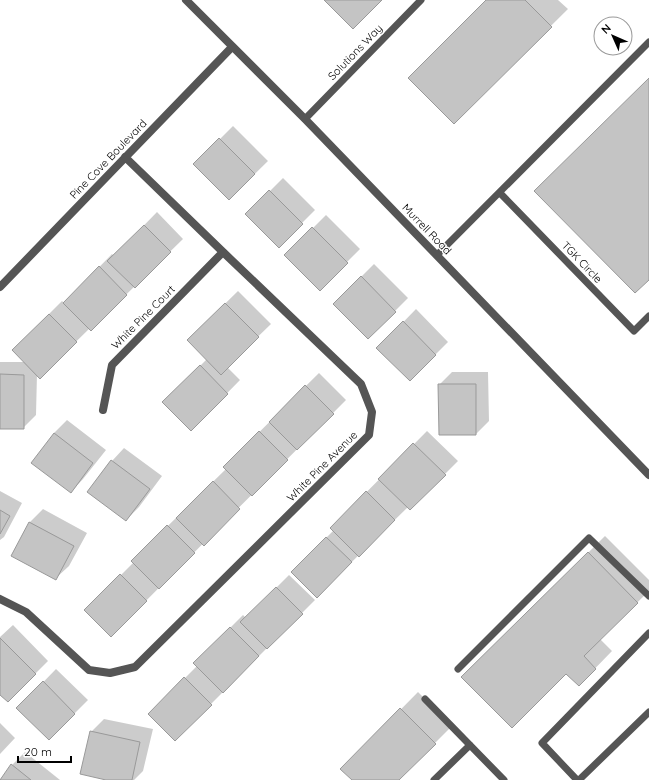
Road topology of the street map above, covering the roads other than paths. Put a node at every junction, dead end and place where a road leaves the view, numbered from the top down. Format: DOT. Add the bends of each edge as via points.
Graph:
graph roads {
  1 [pos="186,0"];
  2 [pos="421,0"];
  3 [pos="649,42"];
  4 [pos="232,47"];
  5 [pos="305,119"];
  6 [pos="125,157"];
  7 [pos="500,193"];
  8 [pos="223,252"];
  9 [pos="437,255"];
  10 [pos="0,287"];
  11 [pos="649,316"];
  12 [pos="103,410"];
  13 [pos="649,474"];
  14 [pos="649,596"];
  15 [pos="0,599"];
  16 [pos="649,633"];
  17 [pos="458,669"];
  18 [pos="425,699"];
  19 [pos="649,712"];
  20 [pos="470,745"];
  21 [pos="434,780"];
  22 [pos="503,780"];
  23 [pos="578,780"];
  1 -- 4 [label="street, Murrell Road"];
  2 -- 5 [label="lane, Solutions Way"];
  3 -- 7 [label="lane"];
  4 -- 5 [label="street, Murrell Road"];
  4 -- 6 [label="street, Pine Cove Boulevard"];
  5 -- 9 [label="street, Murrell Road"];
  6 -- 8 [label="street, White Pine Avenue"];
  6 -- 10 [label="street, Pine Cove Boulevard"];
  7 -- 9 [label="lane"];
  7 -- 11 [label="lane, TGK Circle" via="634,331"];
  8 -- 12 [label="street, White Pine Court" via="112,365"];
  8 -- 15 [label="street, White Pine Avenue" via="361,384 372,412 369,435 135,667 110,673 89,670 26,612"];
  9 -- 13 [label="street, Murrell Road"];
  14 -- 17 [label="lane" via="589,538"];
  16 -- 23 [label="lane" via="542,743"];
  18 -- 20 [label="lane"];
  19 -- 23 [label="lane"];
  20 -- 21 [label="lane"];
  20 -- 22 [label="lane"];
}
